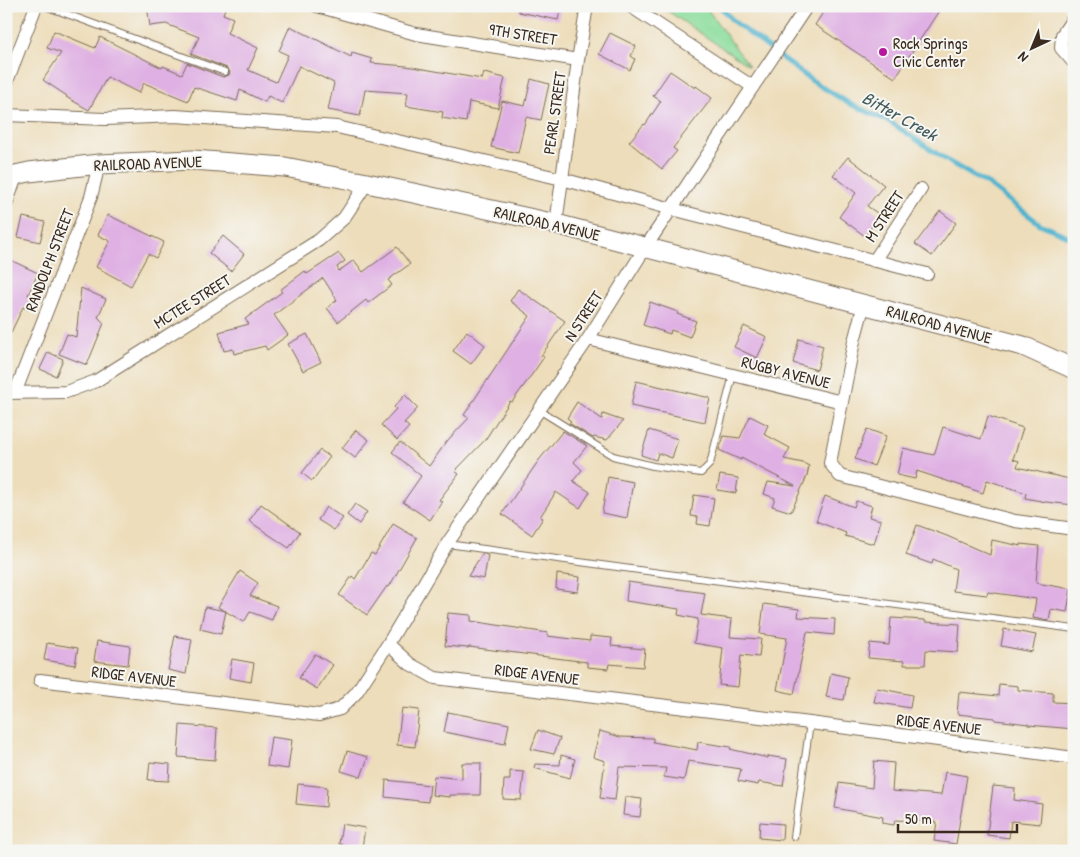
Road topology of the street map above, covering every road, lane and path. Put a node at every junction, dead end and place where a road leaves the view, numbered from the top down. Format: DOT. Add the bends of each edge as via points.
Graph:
graph roads {
  1 [pos="36,6"];
  2 [pos="45,6"];
  3 [pos="317,6"];
  4 [pos="587,6"];
  5 [pos="630,6"];
  6 [pos="804,11"];
  7 [pos="1074,18"];
  8 [pos="578,60"];
  9 [pos="1074,63"];
  10 [pos="224,72"];
  11 [pos="8,76"];
  12 [pos="756,82"];
  13 [pos="6,115"];
  14 [pos="99,164"];
  15 [pos="13,175"];
  16 [pos="562,179"];
  17 [pos="368,183"];
  18 [pos="921,189"];
  19 [pos="672,209"];
  20 [pos="6,214"];
  21 [pos="556,224"];
  22 [pos="645,248"];
  23 [pos="874,260"];
  24 [pos="927,274"];
  25 [pos="864,304"];
  26 [pos="588,339"];
  27 [pos="1074,369"];
  28 [pos="733,375"];
  29 [pos="11,393"];
  30 [pos="842,402"];
  31 [pos="539,410"];
  32 [pos="1074,528"];
  33 [pos="447,544"];
  34 [pos="1074,629"];
  35 [pos="388,644"];
  36 [pos="40,680"];
  37 [pos="810,723"];
  38 [pos="1074,758"];
  39 [pos="794,838"];
  1 -- 11 [label="street"];
  2 -- 10 [label="lane"];
  3 -- 8 [label="street, 9TH STREET" via="416,34"];
  4 -- 8 [label="street, PEARL STREET"];
  5 -- 12 [label="street"];
  6 -- 12 [label="street, N STREET"];
  7 -- 9 [label="street" via="1062,35 1061,48"];
  8 -- 16 [label="street, PEARL STREET"];
  12 -- 19 [label="street, N STREET"];
  13 -- 16 [label="street" via="105,119 175,116 336,127"];
  14 -- 15 [label="street, RAILROAD AVENUE"];
  14 -- 17 [label="street, RAILROAD AVENUE" via="193,160 285,167"];
  14 -- 29 [label="street, RANDOLPH STREET" via="91,197"];
  15 -- 20 [label="lane"];
  16 -- 19 [label="street"];
  16 -- 21 [label="street, PEARL STREET"];
  17 -- 21 [label="street, RAILROAD AVENUE"];
  17 -- 29 [label="street, MCTEE STREET" via="344,218 319,240 96,382 66,392"];
  18 -- 23 [label="street, M STREET"];
  19 -- 22 [label="street, N STREET"];
  19 -- 23 [label="street"];
  21 -- 22 [label="street, RAILROAD AVENUE"];
  22 -- 25 [label="street, RAILROAD AVENUE"];
  22 -- 26 [label="street, N STREET"];
  23 -- 24 [label="street"];
  25 -- 27 [label="street, RAILROAD AVENUE" via="1023,346"];
  25 -- 30 [label="street"];
  26 -- 28 [label="street, RUGBY AVENUE"];
  26 -- 31 [label="street, N STREET"];
  28 -- 30 [label="street, RUGBY AVENUE"];
  28 -- 31 [label="lane" via="710,464 701,472 653,466 613,456"];
  30 -- 32 [label="street, RUGBY AVENUE" via="830,463 840,476 1015,521"];
  31 -- 33 [label="street, N STREET"];
  33 -- 34 [label="lane"];
  33 -- 35 [label="street, N STREET"];
  35 -- 36 [label="street, RIDGE AVENUE" via="356,693 340,709 319,715"];
  35 -- 37 [label="street, RIDGE AVENUE" via="410,664 435,678"];
  37 -- 38 [label="street, RIDGE AVENUE"];
  37 -- 39 [label="lane"];
}
